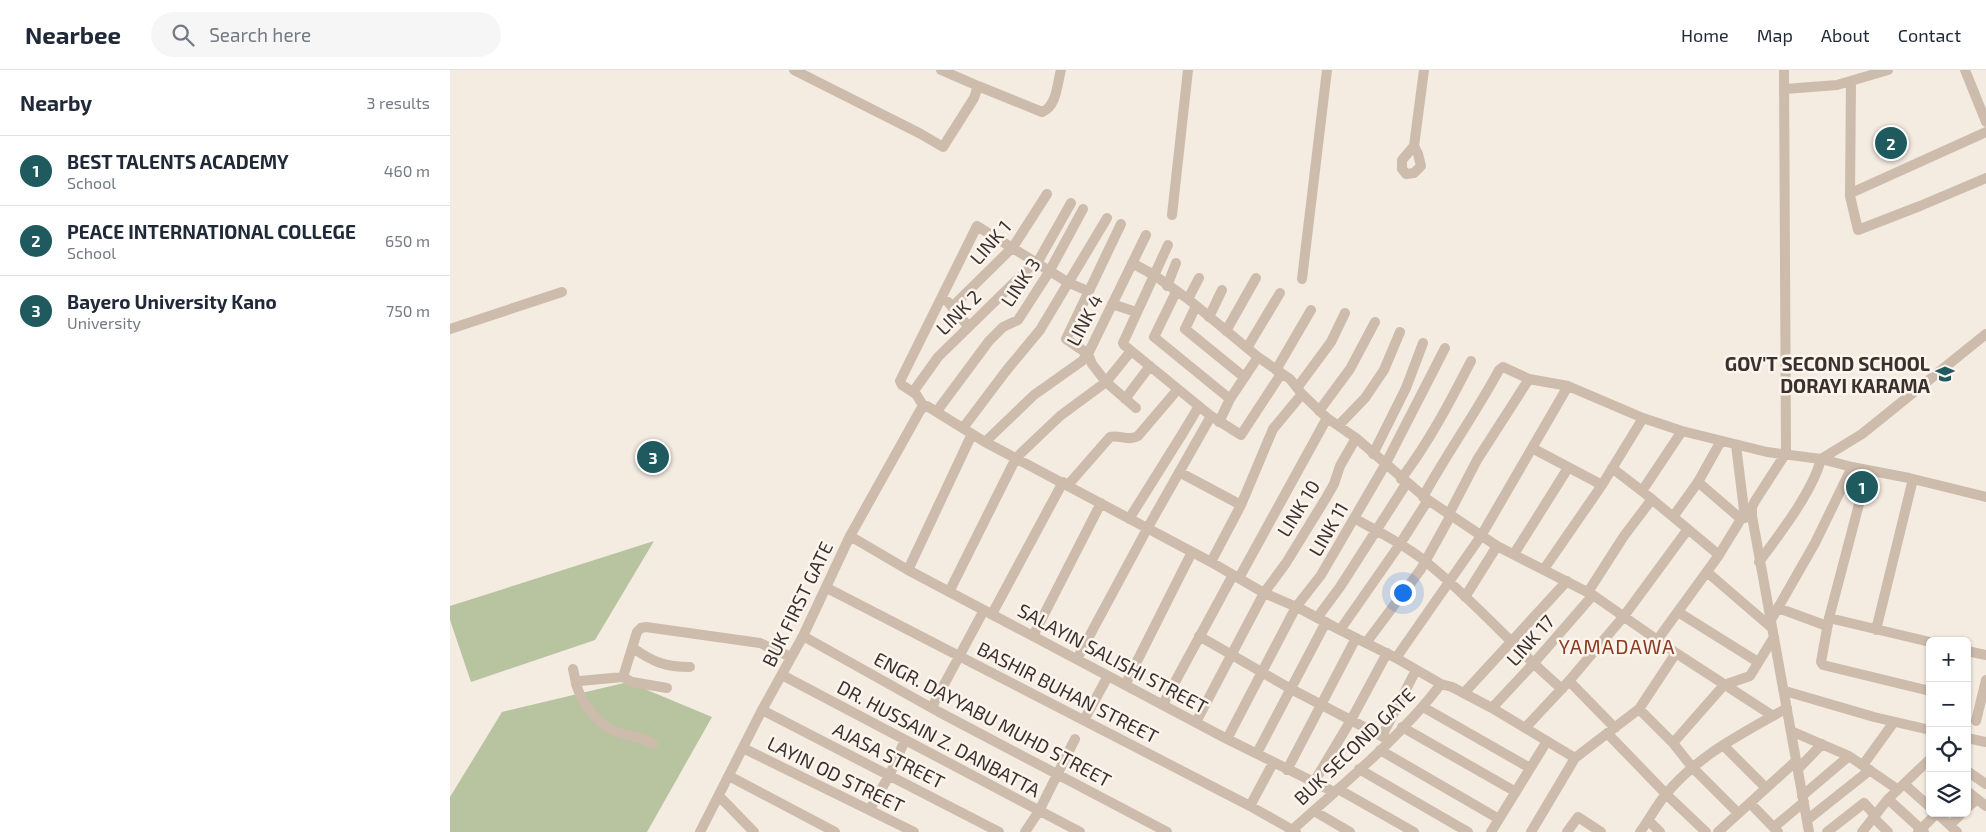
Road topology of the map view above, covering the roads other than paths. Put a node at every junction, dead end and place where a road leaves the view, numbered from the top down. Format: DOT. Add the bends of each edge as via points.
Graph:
graph roads {
  1 [pos="794,70"];
  2 [pos="941,70"];
  3 [pos="1061,70"];
  4 [pos="1188,70"];
  5 [pos="1327,70"];
  6 [pos="1424,70"];
  7 [pos="1784,70"];
  8 [pos="1888,70"];
  9 [pos="1965,70"];
  10 [pos="1852,81"];
  11 [pos="978,86"];
  12 [pos="1785,89"];
  13 [pos="1986,122"];
  14 [pos="1986,132"];
  15 [pos="1414,146"];
  16 [pos="1986,178"];
  17 [pos="1851,193"];
  18 [pos="1047,194"];
  19 [pos="1071,203"];
  20 [pos="1083,209"];
  21 [pos="1172,216"];
  22 [pos="1107,218"];
  23 [pos="1121,224"];
  24 [pos="1146,235"];
  25 [pos="1168,245"];
  26 [pos="1013,247"];
  27 [pos="1132,263"];
  28 [pos="1176,263"];
  29 [pos="1035,264"];
  30 [pos="1050,272"];
  31 [pos="1154,275"];
  32 [pos="1199,278"];
  33 [pos="1256,278"];
  34 [pos="1302,279"];
  35 [pos="1069,284"];
  36 [pos="1172,289"];
  37 [pos="1222,290"];
  38 [pos="1088,291"];
  39 [pos="562,292"];
  40 [pos="1280,293"];
  41 [pos="942,295"];
  42 [pos="1192,303"];
  43 [pos="1112,304"];
  44 [pos="952,307"];
  45 [pos="1311,310"];
  46 [pos="1136,312"];
  47 [pos="1345,313"];
  48 [pos="1209,317"];
  49 [pos="1375,322"];
  50 [pos="968,326"];
  51 [pos="450,329"];
  52 [pos="1226,330"];
  53 [pos="1400,332"];
  54 [pos="1986,334"];
  55 [pos="1424,343"];
  56 [pos="1247,348"];
  57 [pos="1445,348"];
  58 [pos="1131,352"];
  59 [pos="1088,354"];
  60 [pos="1258,357"];
  61 [pos="1472,361"];
  62 [pos="1150,366"];
  63 [pos="1279,372"];
  64 [pos="1244,377"];
  65 [pos="1529,379"];
  66 [pos="1106,382"];
  67 [pos="1568,386"];
  68 [pos="1178,389"];
  69 [pos="1300,391"];
  70 [pos="913,392"];
  71 [pos="1125,399"];
  72 [pos="1230,399"];
  73 [pos="1199,406"];
  74 [pos="924,407"];
  75 [pos="1136,408"];
  76 [pos="1319,410"];
  77 [pos="937,411"];
  78 [pos="1327,418"];
  79 [pos="1642,418"];
  80 [pos="1215,419"];
  81 [pos="1339,426"];
  82 [pos="963,428"];
  83 [pos="1682,431"];
  84 [pos="972,434"];
  85 [pos="1356,438"];
  86 [pos="1721,441"];
  87 [pos="985,442"];
  88 [pos="1736,444"];
  89 [pos="1532,448"];
  90 [pos="1786,453"];
  91 [pos="1373,454"];
  92 [pos="1016,458"];
  93 [pos="1821,458"];
  94 [pos="1385,465"];
  95 [pos="1852,467"];
  96 [pos="1568,468"];
  97 [pos="1612,468"];
  98 [pos="1868,470"];
  99 [pos="1179,472"];
  100 [pos="1913,479"];
  101 [pos="1404,481"];
  102 [pos="1698,482"];
  103 [pos="1066,484"];
  104 [pos="1602,485"];
  105 [pos="1642,491"];
  106 [pos="1986,497"];
  107 [pos="1425,499"];
  108 [pos="1652,499"];
  109 [pos="1101,503"];
  110 [pos="1241,505"];
  111 [pos="1450,514"];
  112 [pos="1673,516"];
  113 [pos="1354,518"];
  114 [pos="1746,518"];
  115 [pos="1129,519"];
  116 [pos="1147,529"];
  117 [pos="1375,530"];
  118 [pos="1688,530"];
  119 [pos="850,536"];
  120 [pos="1481,536"];
  121 [pos="1400,544"];
  122 [pos="1497,546"];
  123 [pos="1192,552"];
  124 [pos="1514,554"];
  125 [pos="1719,555"];
  126 [pos="1211,562"];
  127 [pos="1426,562"];
  128 [pos="1759,562"];
  129 [pos="1544,569"];
  130 [pos="908,570"];
  131 [pos="1707,572"];
  132 [pos="1236,576"];
  133 [pos="1567,581"];
  134 [pos="1450,583"];
  135 [pos="827,588"];
  136 [pos="949,592"];
  137 [pos="1264,592"];
  138 [pos="1591,593"];
  139 [pos="1465,597"];
  140 [pos="1296,607"];
  141 [pos="1778,608"];
  142 [pos="988,612"];
  143 [pos="1678,612"];
  144 [pos="1624,616"];
  145 [pos="1321,620"];
  146 [pos="1828,622"];
  147 [pos="1772,628"];
  148 [pos="1340,630"];
  149 [pos="1876,630"];
  150 [pos="803,636"];
  151 [pos="1033,636"];
  152 [pos="1199,636"];
  153 [pos="1356,638"];
  154 [pos="1658,639"];
  155 [pos="1926,641"];
  156 [pos="1510,642"];
  157 [pos="1366,643"];
  158 [pos="633,648"];
  159 [pos="1971,652"];
  160 [pos="1676,653"];
  161 [pos="958,655"];
  162 [pos="1232,655"];
  163 [pos="1391,655"];
  164 [pos="1986,655"];
  165 [pos="791,657"];
  166 [pos="1077,660"];
  167 [pos="1758,662"];
  168 [pos="1533,664"];
  169 [pos="690,666"];
  170 [pos="573,669"];
  171 [pos="1416,670"];
  172 [pos="1261,672"];
  173 [pos="782,675"];
  174 [pos="1108,676"];
  175 [pos="623,677"];
  176 [pos="1986,680"];
  177 [pos="1569,681"];
  178 [pos="576,682"];
  179 [pos="1441,684"];
  180 [pos="1126,685"];
  181 [pos="1724,685"];
  182 [pos="667,688"];
  183 [pos="1291,689"];
  184 [pos="1562,689"];
  185 [pos="1926,690"];
  186 [pos="1785,691"];
  187 [pos="1464,693"];
  188 [pos="1983,703"];
  189 [pos="1163,704"];
  190 [pos="1322,704"];
  191 [pos="1423,707"];
  192 [pos="932,708"];
  193 [pos="1492,708"];
  194 [pos="1639,708"];
  195 [pos="1787,708"];
  196 [pos="762,710"];
  197 [pos="1773,716"];
  198 [pos="1084,720"];
  199 [pos="1351,720"];
  200 [pos="1976,721"];
  201 [pos="1196,722"];
  202 [pos="1894,722"];
  203 [pos="1402,727"];
  204 [pos="1525,728"];
  205 [pos="1926,729"];
  206 [pos="1612,731"];
  207 [pos="1791,732"];
  208 [pos="1386,738"];
  209 [pos="1075,739"];
  210 [pos="1227,739"];
  211 [pos="1971,739"];
  212 [pos="905,740"];
  213 [pos="1547,741"];
  214 [pos="1986,742"];
  215 [pos="1673,743"];
  216 [pos="653,744"];
  217 [pos="1822,744"];
  218 [pos="1723,745"];
  219 [pos="743,748"];
  220 [pos="1380,750"];
  221 [pos="1257,754"];
  222 [pos="1848,756"];
  223 [pos="1575,758"];
  224 [pos="1272,763"];
  225 [pos="1926,763"];
  226 [pos="1797,765"];
  227 [pos="1692,767"];
  228 [pos="1867,767"];
  229 [pos="1530,768"];
  230 [pos="1359,769"];
  231 [pos="1287,770"];
  232 [pos="1968,772"];
  233 [pos="890,774"];
  234 [pos="1057,774"];
  235 [pos="729,776"];
  236 [pos="1314,782"];
  237 [pos="1986,784"];
  238 [pos="1900,786"];
  239 [pos="1766,788"];
  240 [pos="1336,790"];
  241 [pos="1516,792"];
  242 [pos="1666,794"];
  243 [pos="1971,794"];
  244 [pos="719,796"];
  245 [pos="1803,799"];
  246 [pos="1888,799"];
  247 [pos="1977,799"];
  248 [pos="1926,802"];
  249 [pos="1750,803"];
  250 [pos="1971,804"];
  251 [pos="1250,806"];
  252 [pos="1986,806"];
  253 [pos="870,809"];
  254 [pos="1039,811"];
  255 [pos="1314,811"];
  256 [pos="1738,813"];
  257 [pos="1874,816"];
  258 [pos="1933,817"];
  259 [pos="1941,817"];
  260 [pos="1960,817"];
  261 [pos="1499,819"];
  262 [pos="1648,820"];
  263 [pos="1807,828"];
  264 [pos="1953,829"];
  265 [pos="1724,830"];
  266 [pos="1776,830"];
  267 [pos="1293,831"];
  268 [pos="1921,831"];
  269 [pos="700,832"];
  270 [pos="754,832"];
  271 [pos="836,832"];
  272 [pos="914,832"];
  273 [pos="999,832"];
  274 [pos="1025,832"];
  275 [pos="1080,832"];
  276 [pos="1167,832"];
  277 [pos="1350,832"];
  278 [pos="1414,832"];
  279 [pos="1468,832"];
  280 [pos="1491,832"];
  281 [pos="1531,832"];
  282 [pos="1567,832"];
  283 [pos="1600,832"];
  284 [pos="1640,832"];
  285 [pos="1660,832"];
  286 [pos="1706,832"];
  287 [pos="1827,832"];
  288 [pos="1862,832"];
  289 [pos="1888,832"];
  1 -- 11 [label="street" via="943,147 974,98"];
  2 -- 11 [label="street"];
  3 -- 11 [label="street" via="1054,101 1042,112"];
  4 -- 21 [label="street"];
  5 -- 34 [label="street"];
  6 -- 15 [label="street"];
  7 -- 12 [label="street"];
  8 -- 10 [label="street"];
  9 -- 13 [label="street"];
  10 -- 12 [label="street"];
  10 -- 17 [label="street"];
  12 -- 90 [label="street"];
  14 -- 17 [label="street"];
  16 -- 17 [label="street" via="1859,230"];
  18 -- 26 [label="street, LINK 1"];
  19 -- 29 [label="street, LINK 2"];
  20 -- 30 [label="street, LINK 3"];
  22 -- 35 [label="street, LINK 4"];
  23 -- 38 [label="street"];
  24 -- 27 [label="street, LINK 4"];
  25 -- 31 [label="street"];
  26 -- 29 [label="street"];
  26 -- 41 [label="street" via="978,226"];
  26 -- 44 [label="street, LINK 1"];
  27 -- 31 [label="street"];
  27 -- 43 [label="street, LINK 4"];
  28 -- 36 [label="street"];
  29 -- 30 [label="street"];
  29 -- 50 [label="street, LINK 2"];
  30 -- 35 [label="street"];
  30 -- 77 [label="street, LINK 3" via="1018,320 1003,327 989,341"];
  31 -- 36 [label="street"];
  31 -- 46 [label="street"];
  32 -- 42 [label="street"];
  33 -- 52 [label="street"];
  35 -- 38 [label="street"];
  35 -- 82 [label="street, LINK 4" via="1040,330"];
  36 -- 42 [label="street"];
  36 -- 72 [label="street" via="1154,337"];
  37 -- 48 [label="street"];
  38 -- 59 [label="street" via="1066,339"];
  39 -- 51 [label="street"];
  40 -- 56 [label="street"];
  41 -- 44 [label="street"];
  41 -- 70 [label="street" via="900,381"];
  42 -- 48 [label="street"];
  42 -- 64 [label="street" via="1185,328"];
  43 -- 46 [label="street"];
  43 -- 59 [label="street, LINK 4"];
  44 -- 50 [label="street"];
  45 -- 63 [label="street"];
  46 -- 58 [label="street" via="1123,343"];
  47 -- 69 [label="street"];
  48 -- 52 [label="street"];
  49 -- 76 [label="street" via="1350,369"];
  50 -- 70 [label="street, LINK 2" via="938,357"];
  52 -- 56 [label="street"];
  53 -- 81 [label="street" via="1384,370"];
  54 -- 93 [label="street" via="1862,434"];
  55 -- 91 [label="street"];
  56 -- 60 [label="street"];
  57 -- 94 [label="street, LINK 11"];
  58 -- 62 [label="street"];
  58 -- 66 [label="street"];
  59 -- 66 [label="street"];
  59 -- 87 [label="street, LINK 4" via="1034,395"];
  60 -- 63 [label="street"];
  60 -- 64 [label="street"];
  61 -- 101 [label="street"];
  62 -- 68 [label="street"];
  62 -- 71 [label="street"];
  63 -- 69 [label="street"];
  63 -- 80 [label="street" via="1242,435"];
  64 -- 72 [label="street"];
  65 -- 67 [label="street"];
  65 -- 107 [label="street" via="1503,368 1499,370 1444,459"];
  65 -- 111 [label="street" via="1477,460"];
  66 -- 71 [label="street"];
  66 -- 92 [label="street" via="1060,416"];
  67 -- 79 [label="street"];
  67 -- 89 [label="street"];
  68 -- 73 [label="street"];
  68 -- 103 [label="street" via="1138,436 1129,440 1110,437"];
  69 -- 76 [label="street"];
  69 -- 110 [label="street" via="1273,429"];
  70 -- 74 [label="street"];
  71 -- 75 [label="street"];
  72 -- 80 [label="street"];
  73 -- 80 [label="street"];
  73 -- 115 [label="street"];
  74 -- 77 [label="street"];
  74 -- 119 [label="street, BUK FIRST GATE"];
  76 -- 78 [label="street"];
  77 -- 82 [label="street"];
  78 -- 81 [label="street"];
  78 -- 132 [label="street"];
  79 -- 83 [label="street"];
  79 -- 97 [label="street"];
  80 -- 99 [label="street"];
  80 -- 116 [label="street"];
  81 -- 85 [label="street"];
  82 -- 84 [label="street"];
  83 -- 86 [label="street"];
  83 -- 105 [label="street"];
  84 -- 87 [label="street"];
  84 -- 130 [label="street"];
  85 -- 91 [label="street"];
  85 -- 137 [label="street, LINK 10" via="1326,498"];
  86 -- 88 [label="street"];
  86 -- 102 [label="street"];
  87 -- 92 [label="street"];
  88 -- 90 [label="street"];
  88 -- 114 [label="street"];
  89 -- 96 [label="street"];
  89 -- 120 [label="street"];
  90 -- 93 [label="street"];
  90 -- 114 [label="street"];
  91 -- 94 [label="street"];
  92 -- 103 [label="street"];
  92 -- 136 [label="street"];
  93 -- 95 [label="street"];
  93 -- 128 [label="street" via="1794,512"];
  94 -- 101 [label="street"];
  94 -- 113 [label="street, LINK 11"];
  95 -- 98 [label="street"];
  95 -- 141 [label="street"];
  96 -- 104 [label="street"];
  96 -- 124 [label="street"];
  97 -- 104 [label="street"];
  97 -- 105 [label="street"];
  98 -- 100 [label="street"];
  98 -- 146 [label="street"];
  99 -- 110 [label="street"];
  99 -- 116 [label="street"];
  100 -- 106 [label="street"];
  100 -- 149 [label="street"];
  101 -- 107 [label="street"];
  101 -- 117 [label="street"];
  102 -- 112 [label="street"];
  102 -- 114 [label="street"];
  103 -- 109 [label="street"];
  103 -- 142 [label="street"];
  104 -- 129 [label="street"];
  105 -- 108 [label="street"];
  107 -- 111 [label="street"];
  107 -- 121 [label="street"];
  108 -- 112 [label="street"];
  108 -- 138 [label="street, LINK 17" via="1624,536"];
  109 -- 115 [label="street"];
  109 -- 151 [label="street"];
  110 -- 126 [label="street"];
  111 -- 120 [label="street"];
  111 -- 127 [label="street"];
  112 -- 118 [label="street"];
  113 -- 117 [label="street"];
  113 -- 140 [label="street, LINK 11" via="1321,575"];
  114 -- 125 [label="street"];
  114 -- 128 [label="street"];
  115 -- 116 [label="street"];
  116 -- 123 [label="street"];
  116 -- 166 [label="street"];
  117 -- 121 [label="street"];
  117 -- 145 [label="street"];
  118 -- 125 [label="street"];
  118 -- 144 [label="street"];
  119 -- 130 [label="street, SALAYIN SALISHI STREET"];
  119 -- 135 [label="street, BUK FIRST GATE"];
  120 -- 122 [label="street"];
  120 -- 134 [label="street"];
  121 -- 127 [label="street"];
  121 -- 148 [label="street"];
  122 -- 124 [label="street"];
  122 -- 139 [label="street"];
  123 -- 126 [label="street"];
  123 -- 180 [label="street"];
  124 -- 129 [label="street"];
  125 -- 131 [label="street"];
  126 -- 132 [label="street"];
  127 -- 134 [label="street"];
  127 -- 157 [label="street"];
  128 -- 147 [label="street"];
  129 -- 133 [label="street"];
  130 -- 136 [label="street, SALAYIN SALISHI STREET"];
  131 -- 143 [label="street"];
  131 -- 147 [label="street"];
  132 -- 137 [label="street"];
  132 -- 152 [label="street"];
  133 -- 138 [label="street"];
  133 -- 156 [label="street"];
  134 -- 139 [label="street"];
  134 -- 163 [label="street"];
  135 -- 150 [label="street, BUK FIRST GATE"];
  135 -- 161 [label="street, BASHIR BUHAN STREET"];
  136 -- 142 [label="street, SALAYIN SALISHI STREET"];
  137 -- 140 [label="street"];
  137 -- 162 [label="street, LINK 10"];
  138 -- 144 [label="street"];
  138 -- 168 [label="street, LINK 17"];
  139 -- 156 [label="street"];
  140 -- 145 [label="street"];
  140 -- 172 [label="street, LINK 11"];
  141 -- 146 [label="street"];
  141 -- 147 [label="street"];
  142 -- 151 [label="street, SALAYIN SALISHI STREET"];
  142 -- 161 [label="street"];
  143 -- 154 [label="street"];
  143 -- 167 [label="street"];
  144 -- 154 [label="street"];
  144 -- 177 [label="street"];
  145 -- 148 [label="street"];
  145 -- 183 [label="street"];
  146 -- 149 [label="street"];
  146 -- 185 [label="street" via="1821,664"];
  147 -- 167 [label="street"];
  147 -- 186 [label="street"];
  148 -- 153 [label="street"];
  149 -- 155 [label="street"];
  150 -- 165 [label="street, BUK FIRST GATE"];
  150 -- 192 [label="street, ENGR. DAYYABU MUHD STREET"];
  151 -- 166 [label="street, SALAYIN SALISHI STREET"];
  152 -- 162 [label="street"];
  152 -- 189 [label="street"];
  153 -- 157 [label="street"];
  153 -- 190 [label="street"];
  154 -- 160 [label="street"];
  156 -- 168 [label="street"];
  156 -- 187 [label="street"];
  157 -- 163 [label="street"];
  158 -- 165 [label="street" via="637,632 646,626 760,643"];
  158 -- 169 [label="street" via="660,664"];
  158 -- 175 [label="street"];
  159 -- 164 [label="street"];
  160 -- 181 [label="street"];
  160 -- 194 [label="street"];
  161 -- 192 [label="street"];
  161 -- 198 [label="street, BASHIR BUHAN STREET"];
  162 -- 172 [label="street"];
  162 -- 201 [label="street, LINK 10"];
  163 -- 171 [label="street"];
  163 -- 199 [label="street"];
  165 -- 173 [label="street, BUK FIRST GATE"];
  166 -- 174 [label="street, SALAYIN SALISHI STREET"];
  167 -- 181 [label="street" via="1750,676"];
  168 -- 184 [label="street"];
  168 -- 193 [label="street, LINK 17"];
  170 -- 178 [label="street"];
  171 -- 179 [label="street"];
  171 -- 208 [label="street"];
  172 -- 183 [label="street"];
  172 -- 210 [label="street, LINK 11"];
  173 -- 196 [label="street, BUK FIRST GATE"];
  173 -- 212 [label="street, DR. HUSSAIN Z. DANBATTA"];
  174 -- 180 [label="street, SALAYIN SALISHI STREET"];
  174 -- 198 [label="street"];
  175 -- 178 [label="street"];
  175 -- 182 [label="street" via="632,682"];
  176 -- 188 [label="street"];
  177 -- 184 [label="street"];
  177 -- 206 [label="street"];
  178 -- 216 [label="street" via="583,702 597,720 615,731"];
  179 -- 187 [label="street"];
  179 -- 191 [label="street, BUK SECOND GATE"];
  180 -- 189 [label="street, SALAYIN SALISHI STREET"];
  181 -- 197 [label="street"];
  181 -- 215 [label="street"];
  183 -- 190 [label="street"];
  183 -- 221 [label="street"];
  184 -- 204 [label="street"];
  186 -- 195 [label="street"];
  186 -- 202 [label="street"];
  187 -- 193 [label="street"];
  188 -- 200 [label="street"];
  189 -- 201 [label="street, SALAYIN SALISHI STREET"];
  190 -- 199 [label="street"];
  190 -- 231 [label="street"];
  191 -- 203 [label="street, BUK SECOND GATE"];
  191 -- 229 [label="street"];
  192 -- 234 [label="street, ENGR. DAYYABU MUHD STREET"];
  193 -- 204 [label="street"];
  194 -- 206 [label="street"];
  194 -- 215 [label="street"];
  195 -- 197 [label="street"];
  195 -- 207 [label="street"];
  196 -- 219 [label="street, BUK FIRST GATE"];
  196 -- 233 [label="street, AJASA STREET"];
  197 -- 218 [label="street"];
  198 -- 251 [label="street, BASHIR BUHAN STREET"];
  199 -- 208 [label="street"];
  199 -- 236 [label="street"];
  201 -- 210 [label="street, SALAYIN SALISHI STREET"];
  202 -- 205 [label="street"];
  202 -- 228 [label="street"];
  203 -- 208 [label="street, BUK SECOND GATE"];
  203 -- 241 [label="street"];
  204 -- 213 [label="street"];
  206 -- 223 [label="street"];
  206 -- 242 [label="street"];
  207 -- 217 [label="street"];
  207 -- 226 [label="street"];
  208 -- 220 [label="street, BUK SECOND GATE"];
  209 -- 234 [label="street"];
  210 -- 221 [label="street, SALAYIN SALISHI STREET"];
  211 -- 214 [label="street"];
  212 -- 233 [label="street"];
  212 -- 254 [label="street, DR. HUSSAIN Z. DANBATTA"];
  213 -- 223 [label="street"];
  213 -- 229 [label="street"];
  215 -- 227 [label="street"];
  217 -- 222 [label="street"];
  217 -- 226 [label="street"];
  218 -- 227 [label="street"];
  218 -- 239 [label="street"];
  219 -- 235 [label="street, BUK FIRST GATE"];
  219 -- 253 [label="street, LAYIN OD STREET"];
  220 -- 230 [label="street, BUK SECOND GATE"];
  220 -- 261 [label="street"];
  221 -- 224 [label="street, SALAYIN SALISHI STREET"];
  222 -- 228 [label="street"];
  222 -- 245 [label="street"];
  223 -- 281 [label="street"];
  224 -- 231 [label="street, SALAYIN SALISHI STREET"];
  224 -- 251 [label="street"];
  225 -- 238 [label="street"];
  226 -- 239 [label="street"];
  226 -- 245 [label="street"];
  227 -- 242 [label="street"];
  227 -- 256 [label="street"];
  228 -- 238 [label="street"];
  228 -- 263 [label="street"];
  229 -- 241 [label="street"];
  230 -- 240 [label="street, BUK SECOND GATE"];
  230 -- 279 [label="street"];
  231 -- 236 [label="street, SALAYIN SALISHI STREET"];
  232 -- 237 [label="street"];
  233 -- 253 [label="street"];
  233 -- 273 [label="street, AJASA STREET"];
  234 -- 254 [label="street"];
  234 -- 276 [label="street, ENGR. DAYYABU MUHD STREET"];
  235 -- 244 [label="street, BUK FIRST GATE"];
  235 -- 271 [label="street"];
  236 -- 240 [label="street, SALAYIN SALISHI STREET"];
  238 -- 246 [label="street"];
  238 -- 248 [label="street"];
  239 -- 249 [label="street"];
  240 -- 255 [label="street, BUK SECOND GATE"];
  240 -- 278 [label="street, SALAYIN SALISHI STREET"];
  241 -- 261 [label="street"];
  242 -- 262 [label="street"];
  242 -- 286 [label="street"];
  243 -- 247 [label="street"];
  244 -- 269 [label="street, BUK FIRST GATE"];
  244 -- 270 [label="street"];
  245 -- 263 [label="street"];
  245 -- 266 [label="street"];
  246 -- 257 [label="street"];
  246 -- 268 [label="street"];
  247 -- 250 [label="street"];
  247 -- 252 [label="street"];
  249 -- 256 [label="street"];
  249 -- 266 [label="street"];
  251 -- 267 [label="street, BASHIR BUHAN STREET"];
  253 -- 272 [label="street, LAYIN OD STREET"];
  254 -- 274 [label="street"];
  254 -- 275 [label="street, DR. HUSSAIN Z. DANBATTA"];
  255 -- 267 [label="street, BUK SECOND GATE"];
  255 -- 277 [label="street"];
  256 -- 265 [label="street"];
  257 -- 287 [label="street" via="1864,804"];
  257 -- 288 [label="street"];
  257 -- 289 [label="street"];
  258 -- 268 [label="street"];
  259 -- 264 [label="street"];
  260 -- 264 [label="street"];
  261 -- 280 [label="street"];
  262 -- 284 [label="street"];
  262 -- 285 [label="street"];
  282 -- 283 [label="street" via="1578,817"];
}
